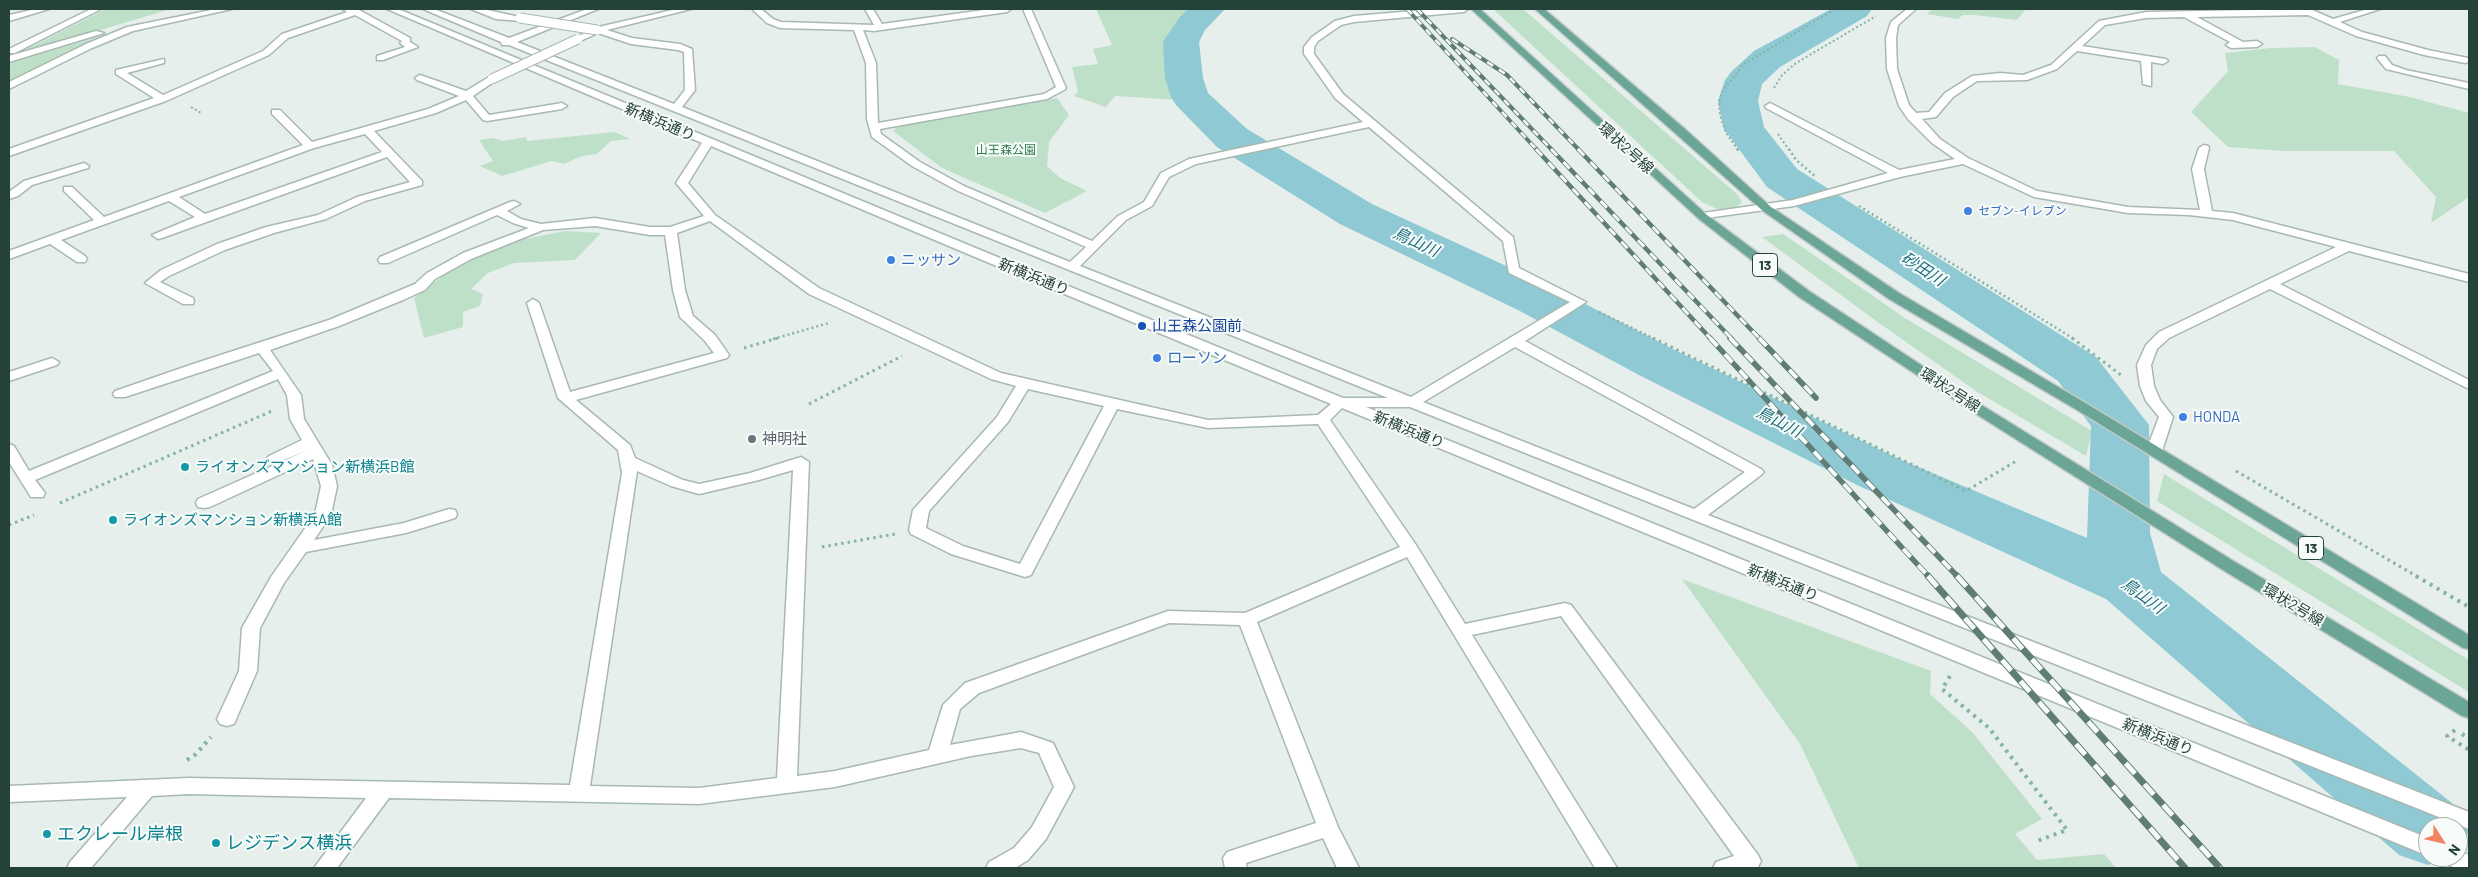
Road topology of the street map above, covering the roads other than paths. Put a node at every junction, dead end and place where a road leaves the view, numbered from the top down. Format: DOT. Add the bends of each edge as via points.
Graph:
graph roads {
  1 [pos="45,9"];
  2 [pos="98,9"];
  3 [pos="202,9"];
  4 [pos="228,9"];
  5 [pos="391,9"];
  6 [pos="428,9"];
  7 [pos="475,9"];
  8 [pos="594,9"];
  9 [pos="687,9"];
  10 [pos="756,9"];
  11 [pos="869,9"];
  12 [pos="1007,9"];
  13 [pos="1027,9"];
  14 [pos="1464,9"];
  15 [pos="1475,9"];
  16 [pos="1539,9"];
  17 [pos="1912,9"];
  18 [pos="2376,9"];
  19 [pos="352,10"];
  20 [pos="2306,10"];
  21 [pos="2186,14"];
  22 [pos="9,18"];
  23 [pos="2332,22"];
  24 [pos="857,27"];
  25 [pos="879,27"];
  26 [pos="596,30"];
  27 [pos="510,41"];
  28 [pos="2240,44"];
  29 [pos="2257,44"];
  30 [pos="2223,45"];
  31 [pos="487,48"];
  32 [pos="2074,48"];
  33 [pos="9,52"];
  34 [pos="380,58"];
  35 [pos="2382,58"];
  36 [pos="9,59"];
  37 [pos="2146,59"];
  38 [pos="161,61"];
  39 [pos="2163,62"];
  40 [pos="2459,68"];
  41 [pos="420,78"];
  42 [pos="2148,84"];
  43 [pos="9,86"];
  44 [pos="2469,86"];
  45 [pos="467,95"];
  46 [pos="162,99"];
  47 [pos="562,106"];
  48 [pos="1770,106"];
  49 [pos="675,109"];
  50 [pos="276,112"];
  51 [pos="1912,116"];
  52 [pos="1371,123"];
  53 [pos="874,126"];
  54 [pos="366,129"];
  55 [pos="708,142"];
  56 [pos="310,146"];
  57 [pos="2204,148"];
  58 [pos="9,153"];
  59 [pos="388,153"];
  60 [pos="1964,160"];
  61 [pos="84,166"];
  62 [pos="1898,174"];
  63 [pos="68,189"];
  64 [pos="9,196"];
  65 [pos="171,197"];
  66 [pos="514,204"];
  67 [pos="1767,209"];
  68 [pos="498,211"];
  69 [pos="2207,214"];
  70 [pos="204,218"];
  71 [pos="711,218"];
  72 [pos="1703,218"];
  73 [pos="103,222"];
  74 [pos="541,227"];
  75 [pos="672,231"];
  76 [pos="158,235"];
  77 [pos="52,240"];
  78 [pos="1094,246"];
  79 [pos="2347,247"];
  80 [pos="9,255"];
  81 [pos="81,259"];
  82 [pos="384,260"];
  83 [pos="1072,267"];
  84 [pos="2469,278"];
  85 [pos="2270,284"];
  86 [pos="188,301"];
  87 [pos="533,303"];
  88 [pos="1515,341"];
  89 [pos="262,348"];
  90 [pos="52,362"];
  91 [pos="281,373"];
  92 [pos="9,377"];
  93 [pos="1024,384"];
  94 [pos="2469,385"];
  95 [pos="120,394"];
  96 [pos="566,398"];
  97 [pos="1341,402"];
  98 [pos="1113,403"];
  99 [pos="1412,403"];
  100 [pos="1322,420"];
  101 [pos="313,447"];
  102 [pos="9,449"];
  103 [pos="2154,451"];
  104 [pos="274,458"];
  105 [pos="627,460"];
  106 [pos="25,478"];
  107 [pos="37,493"];
  108 [pos="204,503"];
  109 [pos="449,514"];
  110 [pos="1697,515"];
  111 [pos="300,548"];
  112 [pos="1410,548"];
  113 [pos="1247,619"];
  114 [pos="1460,631"];
  115 [pos="2469,643"];
  116 [pos="2469,711"];
  117 [pos="227,719"];
  118 [pos="936,756"];
  119 [pos="787,785"];
  120 [pos="147,788"];
  121 [pos="384,789"];
  122 [pos="579,793"];
  123 [pos="9,794"];
  124 [pos="2469,821"];
  125 [pos="1328,828"];
  126 [pos="2418,844"];
  127 [pos="78,868"];
  128 [pos="325,868"];
  129 [pos="997,868"];
  130 [pos="1236,868"];
  131 [pos="1348,868"];
  132 [pos="1606,868"];
  133 [pos="1724,868"];
  1 -- 22 [label="street"];
  2 -- 33 [label="street"];
  3 -- 36 [label="street" via="146,20"];
  4 -- 43 [label="street" via="164,21 114,35"];
  5 -- 31 [label="street, 新横浜通り"];
  6 -- 27 [label="street, 新横浜通り"];
  7 -- 26 [label="street, bridge" via="496,16"];
  8 -- 27 [label="street"];
  9 -- 26 [label="street"];
  10 -- 24 [label="street" via="780,25"];
  11 -- 25 [label="street"];
  12 -- 25 [label="street"];
  13 -- 53 [label="street" via="1061,88 1047,96"];
  14 -- 52 [label="street" via="1354,19 1338,23 1315,39 1309,47 1309,54 1339,96"];
  15 -- 72 [label="main road, 環状2号線 / 13"];
  16 -- 67 [label="main road, 13"];
  17 -- 51 [label="street" via="1894,24 1892,38 1895,80 1904,106"];
  18 -- 23 [label="street"];
  19 -- 34 [label="street" via="407,40 405,44 413,47"];
  19 -- 46 [label="street" via="285,36 266,52"];
  20 -- 21 [label="street"];
  20 -- 23 [label="street"];
  21 -- 28 [label="street"];
  21 -- 32 [label="street" via="2146,15 2102,23"];
  23 -- 40 [label="street" via="2359,34 2427,53"];
  24 -- 25 [label="street"];
  24 -- 53 [label="street" via="871,63"];
  26 -- 45 [label="street, bridge" via="492,79"];
  26 -- 49 [label="street" via="632,41 690,51 690,90"];
  27 -- 31 [label="street"];
  27 -- 49 [label="street, 新横浜通り"];
  28 -- 29 [label="street"];
  28 -- 30 [label="street"];
  31 -- 55 [label="street, 新横浜通り"];
  32 -- 37 [label="street"];
  32 -- 51 [label="street" via="2054,67 2024,78 1976,78 1949,95 1932,115"];
  35 -- 40 [label="street" via="2389,67 2404,72"];
  37 -- 39 [label="street"];
  37 -- 42 [label="street"];
  38 -- 46 [label="street" via="119,72"];
  40 -- 44 [label="street"];
  41 -- 45 [label="street"];
  45 -- 47 [label="street" via="487,118"];
  45 -- 54 [label="street" via="432,111"];
  46 -- 58 [label="street"];
  48 -- 62 [label="street"];
  49 -- 83 [label="street, 新横浜通り"];
  50 -- 56 [label="street"];
  51 -- 60 [label="street" via="1936,141"];
  52 -- 78 [label="street" via="1193,161 1165,175 1148,204 1122,218"];
  52 -- 88 [label="street" via="1509,240 1513,270 1577,304"];
  53 -- 78 [label="street" via="876,135 916,164 953,184"];
  54 -- 56 [label="street"];
  54 -- 59 [label="street"];
  55 -- 71 [label="street" via="682,183"];
  55 -- 97 [label="street, 新横浜通り"];
  56 -- 65 [label="street"];
  57 -- 69 [label="street" via="2198,169"];
  59 -- 70 [label="street"];
  59 -- 86 [label="street" via="418,183 361,199 322,217 222,247 165,273 151,283"];
  60 -- 62 [label="street"];
  60 -- 69 [label="street" via="2034,194 2128,210"];
  61 -- 64 [label="street" via="28,183"];
  62 -- 67 [label="street"];
  63 -- 73 [label="street"];
  65 -- 70 [label="street"];
  65 -- 73 [label="street"];
  66 -- 68 [label="street"];
  67 -- 72 [label="street"];
  67 -- 103 [label="main road, 13" via="1894,296"];
  68 -- 74 [label="street" via="517,221"];
  68 -- 82 [label="street"];
  69 -- 79 [label="street" via="2233,217"];
  70 -- 76 [label="street"];
  71 -- 75 [label="street"];
  71 -- 93 [label="street" via="814,291 996,376"];
  72 -- 116 [label="main road, 環状2号線 / 13" via="1804,294 2040,448"];
  73 -- 77 [label="street"];
  74 -- 75 [label="street" via="595,222 650,231"];
  74 -- 89 [label="street" via="467,256 431,276 420,287 398,297"];
  75 -- 96 [label="street" via="678,290 687,317 710,338 722,355"];
  77 -- 80 [label="street"];
  77 -- 81 [label="street"];
  78 -- 83 [label="street"];
  79 -- 84 [label="street"];
  79 -- 85 [label="street"];
  83 -- 99 [label="street, 新横浜通り"];
  85 -- 94 [label="street"];
  85 -- 103 [label="street" via="2164,335 2151,348 2144,365 2147,386 2153,401 2166,417"];
  87 -- 96 [label="street"];
  88 -- 99 [label="street"];
  88 -- 110 [label="street" via="1756,472"];
  89 -- 91 [label="street"];
  89 -- 95 [label="street"];
  90 -- 92 [label="street"];
  91 -- 101 [label="street" via="294,396 297,419"];
  91 -- 106 [label="street"];
  93 -- 98 [label="street"];
  93 -- 98 [label="street" via="1003,419 922,510 917,530 958,550 1025,571"];
  96 -- 105 [label="street" via="624,448"];
  97 -- 99 [label="street"];
  97 -- 100 [label="street"];
  97 -- 126 [label="street, 新横浜通り"];
  98 -- 100 [label="street" via="1208,424"];
  99 -- 110 [label="street, 新横浜通り"];
  100 -- 112 [label="street"];
  101 -- 104 [label="street"];
  101 -- 108 [label="street"];
  101 -- 111 [label="street" via="324,465 328,486 323,515"];
  102 -- 106 [label="street"];
  103 -- 115 [label="main road, 13"];
  105 -- 119 [label="street" via="677,483 699,489 801,462"];
  105 -- 122 [label="street" via="630,472"];
  106 -- 107 [label="street"];
  109 -- 111 [label="street" via="406,528"];
  110 -- 124 [label="street, 新横浜通り"];
  111 -- 117 [label="street" via="251,628 248,671"];
  112 -- 113 [label="street"];
  112 -- 114 [label="street"];
  113 -- 118 [label="street" via="1168,617 972,688 952,705"];
  113 -- 125 [label="street"];
  114 -- 132 [label="street"];
  114 -- 133 [label="street" via="1565,609 1750,861"];
  118 -- 119 [label="street" via="835,779"];
  118 -- 129 [label="street" via="1021,740 1046,748 1064,787 1039,832 1021,854"];
  119 -- 122 [label="street" via="699,796"];
  120 -- 121 [label="street"];
  120 -- 123 [label="street"];
  120 -- 127 [label="street"];
  121 -- 122 [label="street"];
  121 -- 128 [label="street"];
  125 -- 130 [label="street" via="1234,858"];
  125 -- 131 [label="street"];
}
